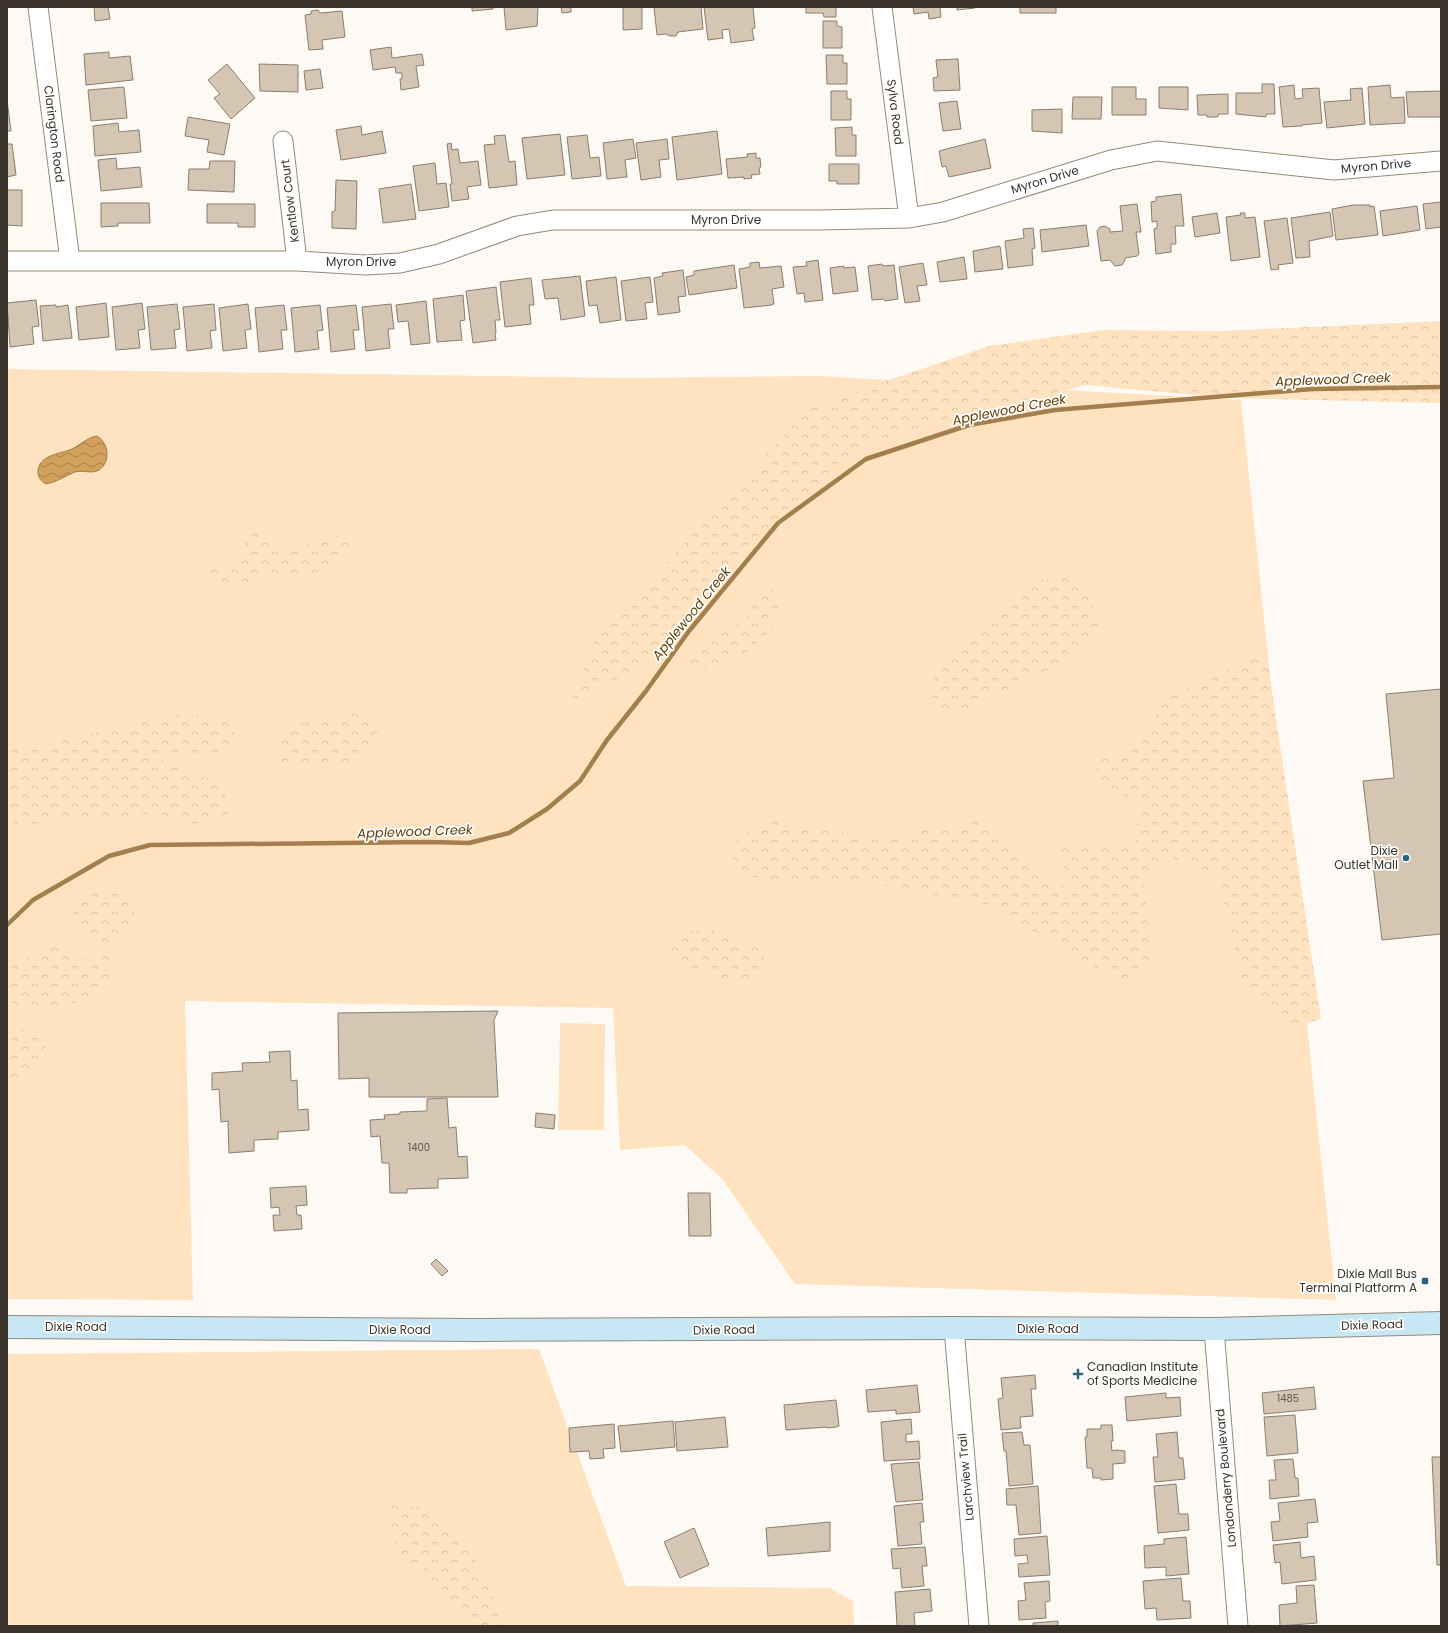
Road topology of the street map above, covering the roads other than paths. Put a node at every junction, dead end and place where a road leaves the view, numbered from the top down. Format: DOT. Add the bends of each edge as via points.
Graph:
graph roads {
  1 [pos="38,7"];
  2 [pos="882,7"];
  3 [pos="284,141"];
  4 [pos="1441,161"];
  5 [pos="909,218"];
  6 [pos="7,261"];
  7 [pos="70,261"];
  8 [pos="297,261"];
  9 [pos="1441,1323"];
  10 [pos="7,1327"];
  11 [pos="954,1328"];
  12 [pos="1214,1329"];
  13 [pos="979,1626"];
  14 [pos="1238,1626"];
  1 -- 7 [label="street, Clarington Road"];
  2 -- 5 [label="street, Sylva Road"];
  3 -- 8 [label="street, Kentlow Court"];
  4 -- 5 [label="street, Myron Drive" via="1334,170 1157,151 1111,160 943,212"];
  5 -- 8 [label="street, Myron Drive" via="553,220 517,226 439,254 400,263 366,265"];
  6 -- 7 [label="street, Myron Drive"];
  7 -- 8 [label="street, Myron Drive"];
  9 -- 12 [label="main road, Dixie Road"];
  10 -- 11 [label="main road, Dixie Road" via="475,1330"];
  11 -- 12 [label="main road, Dixie Road"];
  11 -- 13 [label="street, Larchview Trail"];
  12 -- 14 [label="street, Londonderry Boulevard"];
}
